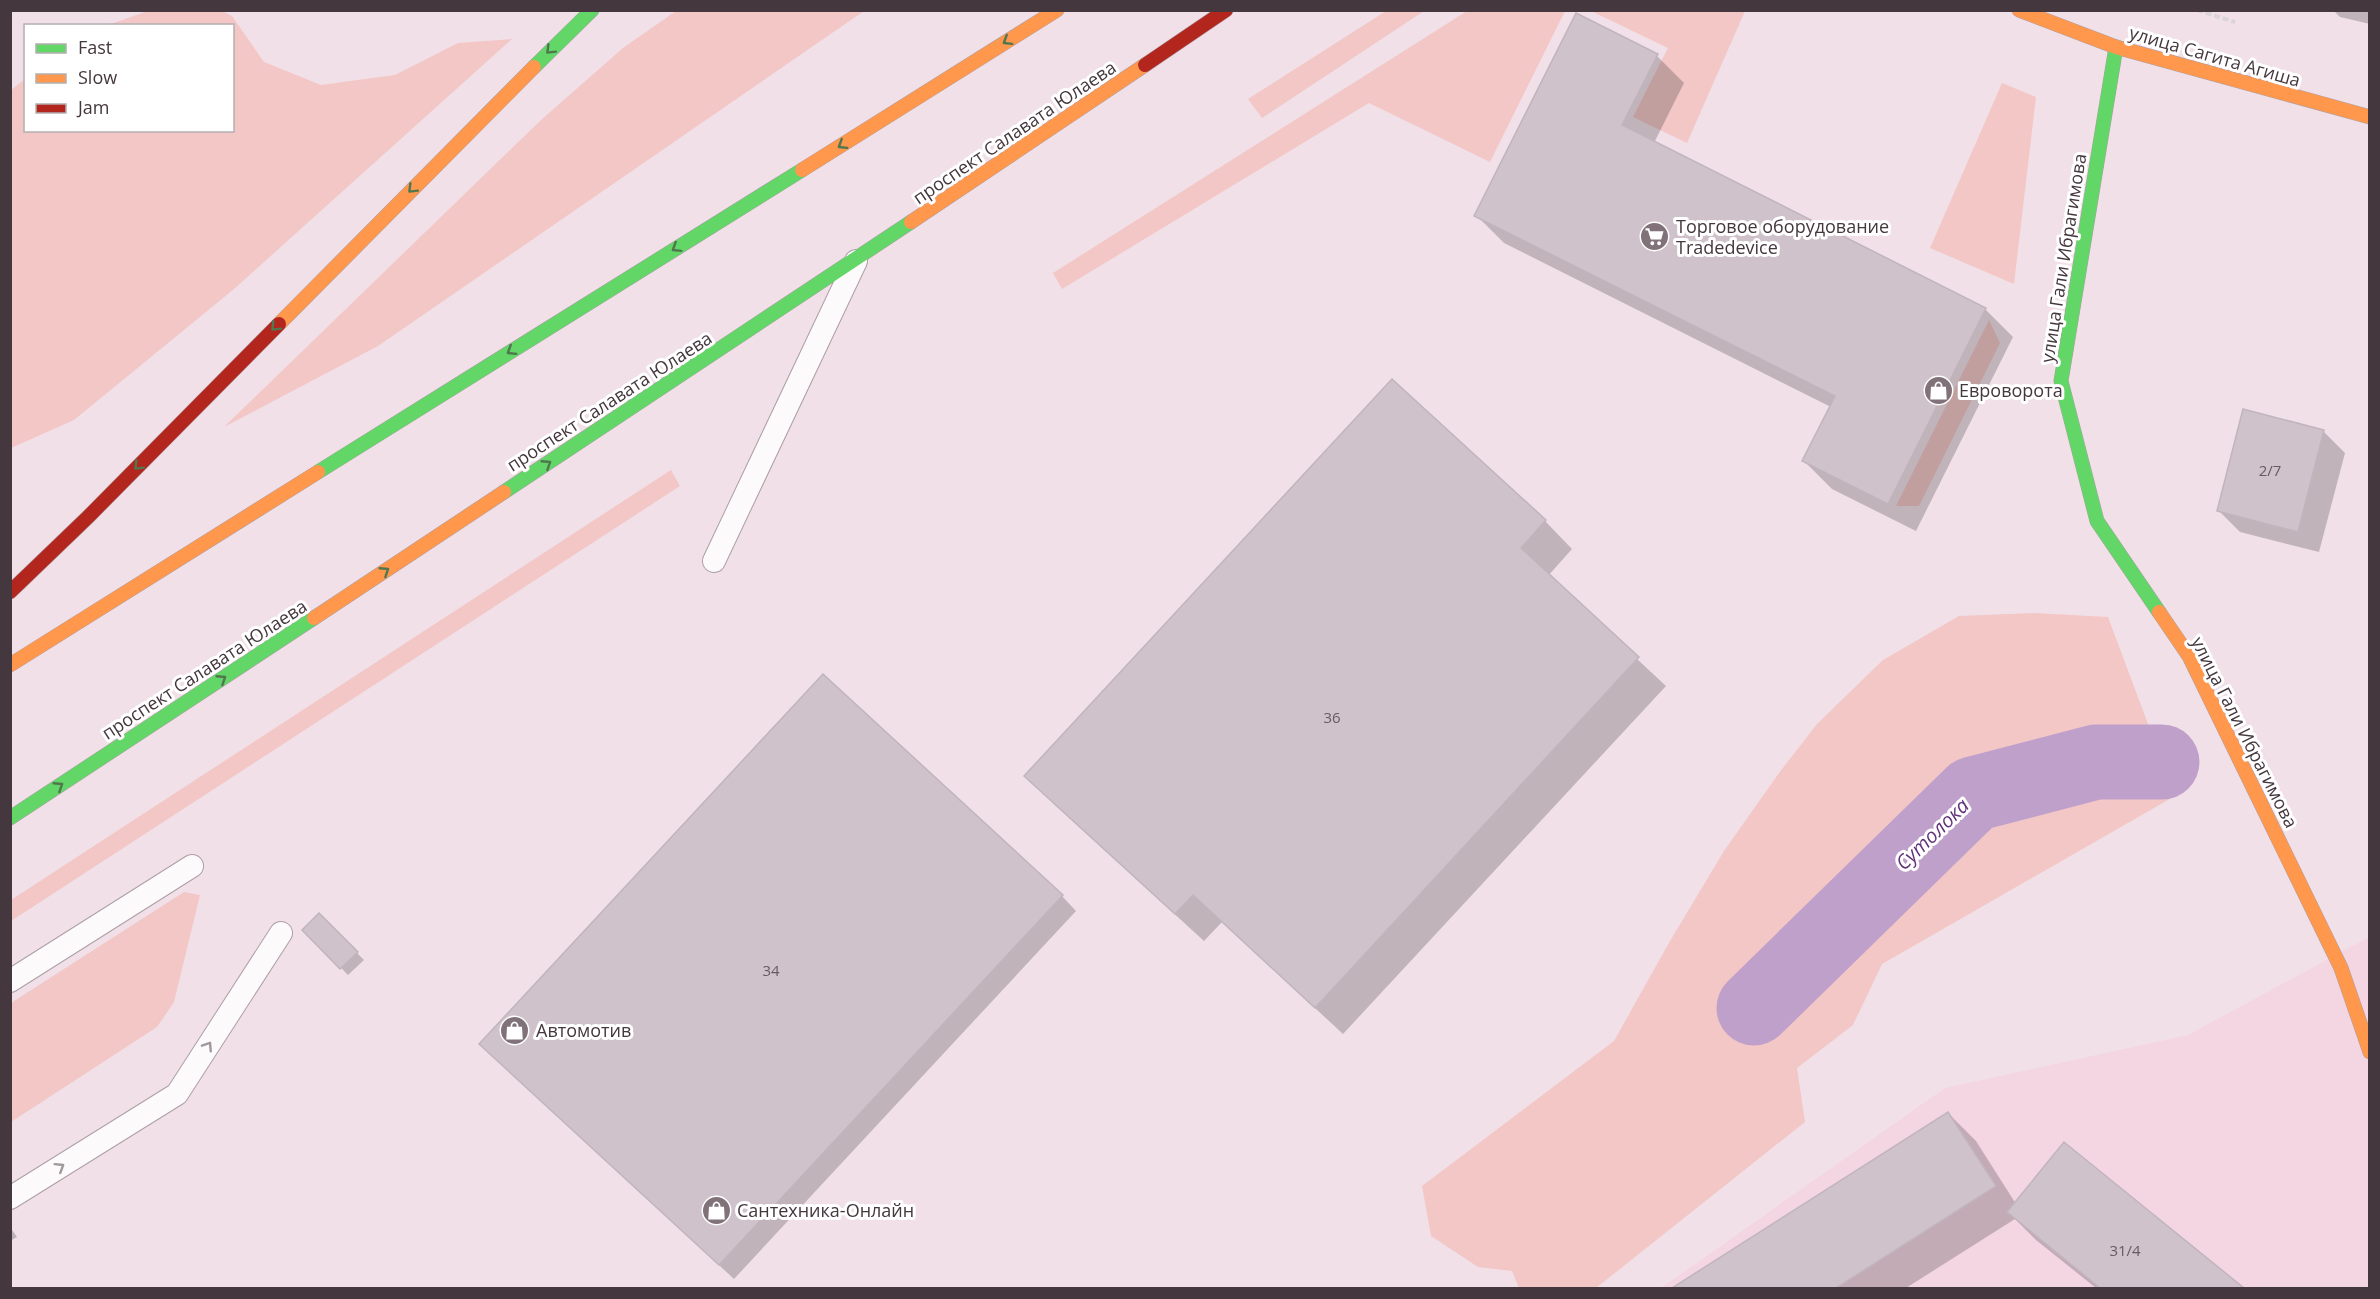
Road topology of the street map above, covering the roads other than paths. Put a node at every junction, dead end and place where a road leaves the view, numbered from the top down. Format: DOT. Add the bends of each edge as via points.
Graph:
graph roads {
  1 [pos="592,10"];
  2 [pos="1057,10"];
  3 [pos="1226,10"];
  4 [pos="2019,10"];
  5 [pos="2116,47"];
  6 [pos="2370,117"];
  7 [pos="857,259"];
  8 [pos="714,561"];
  9 [pos="10,592"];
  10 [pos="10,665"];
  11 [pos="10,818"];
  12 [pos="192,866"];
  13 [pos="281,933"];
  14 [pos="10,981"];
  15 [pos="2370,1053"];
  16 [pos="10,1198"];
  1 -- 9 [label="main road, one-way"];
  2 -- 10 [label="main road, one-way"];
  3 -- 7 [label="main road, проспект Салавата Юлаева"];
  4 -- 5 [label="main road, улица Сагита Агиша"];
  5 -- 6 [label="main road, улица Сагита Агиша"];
  5 -- 15 [label="main road, улица Гали Ибрагимова" via="2061,381 2097,520 2189,656 2342,968"];
  7 -- 8 [label="lane"];
  11 -- 7 [label="main road, проспект Салавата Юлаева, one-way"];
  12 -- 14 [label="lane"];
  16 -- 13 [label="lane, one-way" via="177,1094"];
}
